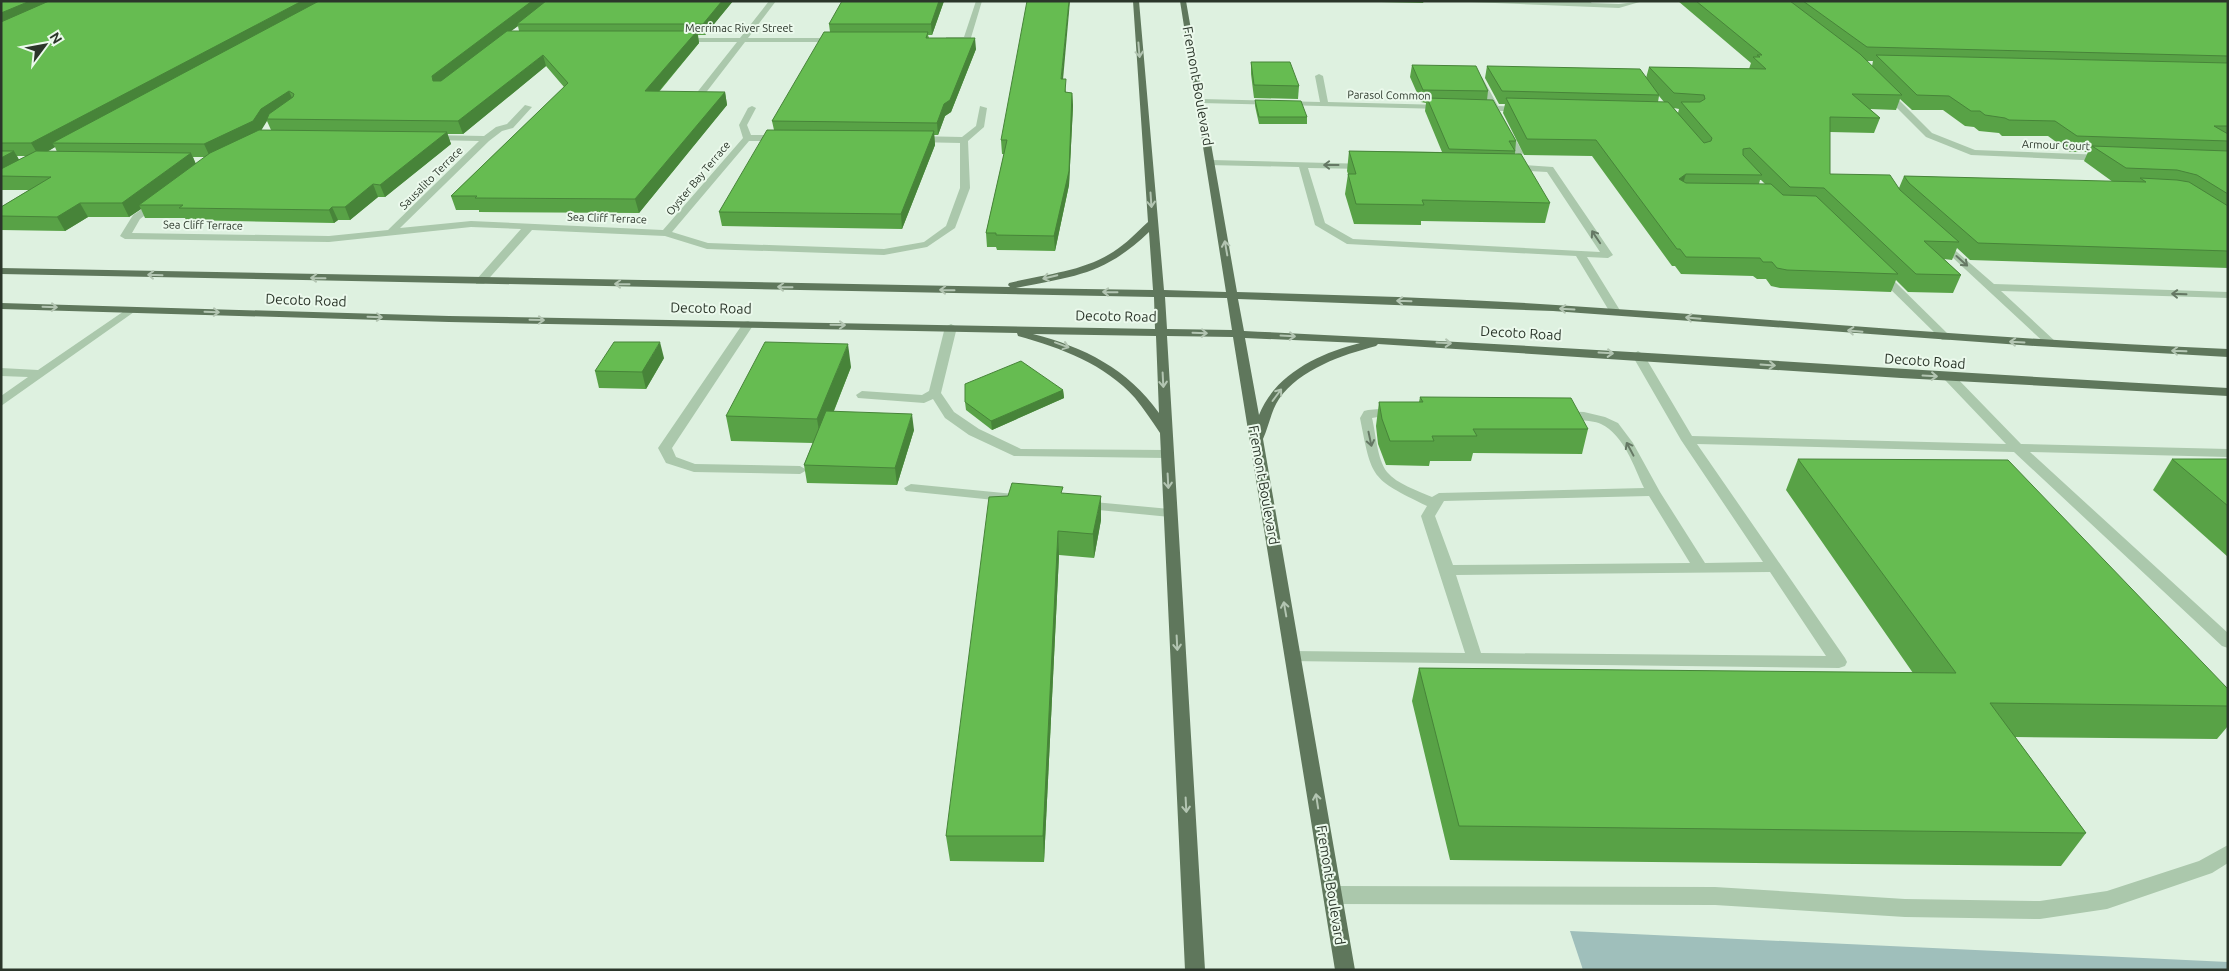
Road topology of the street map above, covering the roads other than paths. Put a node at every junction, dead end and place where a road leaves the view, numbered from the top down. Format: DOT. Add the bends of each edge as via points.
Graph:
graph roads {
  1 [pos="773,1"];
  2 [pos="979,1"];
  3 [pos="1136,1"];
  4 [pos="1183,1"];
  5 [pos="1449,1"];
  6 [pos="1589,1"];
  7 [pos="1640,1"];
  8 [pos="1579,4"];
  9 [pos="938,39"];
  10 [pos="666,40"];
  11 [pos="744,40"];
  12 [pos="850,40"];
  13 [pos="1318,76"];
  14 [pos="1479,79"];
  15 [pos="1880,86"];
  16 [pos="698,97"];
  17 [pos="1202,102"];
  18 [pos="1325,105"];
  19 [pos="528,108"];
  20 [pos="752,108"];
  21 [pos="983,108"];
  22 [pos="1449,108"];
  23 [pos="1468,108"];
  24 [pos="1496,109"];
  25 [pos="1536,110"];
  26 [pos="423,137"];
  27 [pos="747,138"];
  28 [pos="786,138"];
  29 [pos="486,139"];
  30 [pos="905,139"];
  31 [pos="964,140"];
  32 [pos="1520,153"];
  33 [pos="2110,158"];
  34 [pos="1211,164"];
  35 [pos="1304,165"];
  36 [pos="1380,166"];
  37 [pos="1506,166"];
  38 [pos="166,195"];
  39 [pos="1153,223"];
  40 [pos="528,228"];
  41 [pos="392,232"];
  42 [pos="666,233"];
  43 [pos="1934,235"];
  44 [pos="1580,254"];
  45 [pos="1870,263"];
  46 [pos="1,271"];
  47 [pos="480,282"];
  48 [pos="1991,288"];
  49 [pos="990,290"];
  50 [pos="1158,293"];
  51 [pos="2228,295"];
  52 [pos="1234,296"];
  53 [pos="1,306"];
  54 [pos="130,310"];
  55 [pos="1615,312"];
  56 [pos="748,324"];
  57 [pos="951,327"];
  58 [pos="998,328"];
  59 [pos="1161,332"];
  60 [pos="1239,334"];
  61 [pos="1946,338"];
  62 [pos="1395,341"];
  63 [pos="2052,344"];
  64 [pos="2228,353"];
  65 [pos="1638,355"];
  66 [pos="1,372"];
  67 [pos="39,374"];
  68 [pos="1949,377"];
  69 [pos="2228,392"];
  70 [pos="935,393"];
  71 [pos="862,395"];
  72 [pos="1,402"];
  73 [pos="1412,410"];
  74 [pos="1551,414"];
  75 [pos="1166,432"];
  76 [pos="1256,439"];
  77 [pos="1688,440"];
  78 [pos="2015,446"];
  79 [pos="2228,453"];
  80 [pos="1166,454"];
  81 [pos="800,470"];
  82 [pos="910,488"];
  83 [pos="1653,492"];
  84 [pos="1026,499"];
  85 [pos="1064,503"];
  86 [pos="1434,504"];
  87 [pos="1170,513"];
  88 [pos="1700,567"];
  89 [pos="1772,567"];
  90 [pos="1447,570"];
  91 [pos="2228,642"];
  92 [pos="1293,657"];
  93 [pos="1475,659"];
  94 [pos="2228,853"];
  95 [pos="1332,895"];
  96 [pos="1195,970"];
  97 [pos="1345,970"];
  1 -- 11 [label="street"];
  2 -- 9 [label="street" via="966,39"];
  3 -- 39 [label="main road, one-way"];
  4 -- 17 [label="main road, Fremont Boulevard"];
  5 -- 8 [label="lane"];
  6 -- 8 [label="lane"];
  7 -- 8 [label="street" via="1618,6"];
  10 -- 11 [label="street, Merrimac River Street"];
  11 -- 12 [label="street, Merrimac River Street"];
  11 -- 16 [label="street"];
  13 -- 18 [label="street"];
  14 -- 24 [label="street"];
  15 -- 33 [label="street, Armour Court" via="1929,135 1974,153"];
  17 -- 18 [label="street, Parasol Common"];
  17 -- 34 [label="main road, Fremont Boulevard"];
  18 -- 22 [label="street, Parasol Common"];
  19 -- 29 [label="street, Sausalito Terrace" via="510,126 499,129"];
  20 -- 27 [label="street, Oyster Bay Terrace" via="743,125"];
  21 -- 31 [label="street" via="980,127"];
  23 -- 24 [label="street"];
  24 -- 25 [label="street"];
  24 -- 32 [label="street"];
  26 -- 29 [label="street, Sausalito Terrace"];
  27 -- 28 [label="street, Oyster Bay Terrace"];
  27 -- 42 [label="street, Oyster Bay Terrace"];
  29 -- 41 [label="street, Sausalito Terrace"];
  30 -- 31 [label="street"];
  31 -- 42 [label="street, Sea Cliff Terrace" via="964,188 950,228 927,244 884,252 707,246"];
  34 -- 35 [label="street"];
  52 -- 34 [label="main road, Fremont Boulevard, one-way"];
  36 -- 35 [label="street, one-way"];
  35 -- 44 [label="lane" via="1320,225 1351,242"];
  44 -- 37 [label="street, one-way" via="1608,255 1550,168"];
  38 -- 41 [label="street, Sea Cliff Terrace" via="136,217 125,236 329,239"];
  39 -- 49 [label="main road, one-way" via="1118,254 1103,262"];
  39 -- 50 [label="main road"];
  40 -- 41 [label="street, Sea Cliff Terrace" via="471,224"];
  40 -- 42 [label="street, Sea Cliff Terrace"];
  40 -- 47 [label="street"];
  43 -- 48 [label="street, one-way"];
  44 -- 55 [label="street"];
  45 -- 61 [label="street"];
  47 -- 46 [label="main road, Decoto Road, one-way"];
  49 -- 47 [label="main road, Decoto Road, one-way"];
  51 -- 48 [label="street, one-way"];
  48 -- 63 [label="street"];
  50 -- 49 [label="main road, Decoto Road, one-way"];
  50 -- 52 [label="main road, Decoto Road"];
  50 -- 59 [label="main road"];
  55 -- 52 [label="main road, Decoto Road, one-way"];
  52 -- 60 [label="main road, Fremont Boulevard"];
  53 -- 54 [label="main road, Decoto Road, one-way"];
  54 -- 56 [label="main road, Decoto Road, one-way"];
  54 -- 67 [label="street"];
  61 -- 55 [label="main road, Decoto Road, one-way"];
  56 -- 57 [label="main road, Decoto Road, one-way"];
  56 -- 81 [label="street" via="664,448 671,460 694,468"];
  57 -- 58 [label="main road, Decoto Road"];
  57 -- 70 [label="street"];
  58 -- 59 [label="main road, Decoto Road"];
  58 -- 75 [label="main road, one-way" via="1062,344 1098,361 1135,391"];
  59 -- 60 [label="main road, Decoto Road, one-way"];
  59 -- 75 [label="main road, one-way"];
  60 -- 62 [label="main road, Decoto Road, one-way"];
  60 -- 76 [label="main road, Fremont Boulevard"];
  63 -- 61 [label="main road, Decoto Road, one-way"];
  62 -- 65 [label="main road, Decoto Road, one-way"];
  76 -- 62 [label="main road, one-way" via="1274,396 1295,376 1342,353"];
  64 -- 63 [label="main road, Decoto Road, one-way"];
  65 -- 68 [label="main road, Decoto Road, one-way"];
  65 -- 77 [label="street"];
  66 -- 67 [label="street"];
  67 -- 72 [label="street"];
  68 -- 69 [label="main road, Decoto Road"];
  68 -- 78 [label="street"];
  70 -- 71 [label="street" via="924,399"];
  70 -- 80 [label="street" via="949,415 974,432 1019,453"];
  73 -- 86 [label="street, one-way" via="1368,414 1366,418 1376,464 1387,480"];
  83 -- 74 [label="street, one-way" via="1625,440 1612,426 1590,417"];
  75 -- 80 [label="main road"];
  92 -- 76 [label="main road, Fremont Boulevard, one-way"];
  77 -- 78 [label="street"];
  77 -- 89 [label="street"];
  78 -- 79 [label="street"];
  78 -- 91 [label="street"];
  80 -- 87 [label="main road, one-way"];
  82 -- 84 [label="street"];
  83 -- 86 [label="street" via="1439,497"];
  83 -- 88 [label="street"];
  85 -- 87 [label="street"];
  86 -- 90 [label="street" via="1428,516"];
  87 -- 96 [label="main road, one-way"];
  88 -- 89 [label="street"];
  88 -- 90 [label="street"];
  89 -- 93 [label="street" via="1839,662"];
  90 -- 93 [label="street"];
  92 -- 93 [label="street"];
  95 -- 92 [label="main road, Fremont Boulevard, one-way"];
  94 -- 95 [label="street" via="2205,866 2107,900 2040,910 1905,908 1715,896"];
  95 -- 97 [label="main road, Fremont Boulevard"];
}
